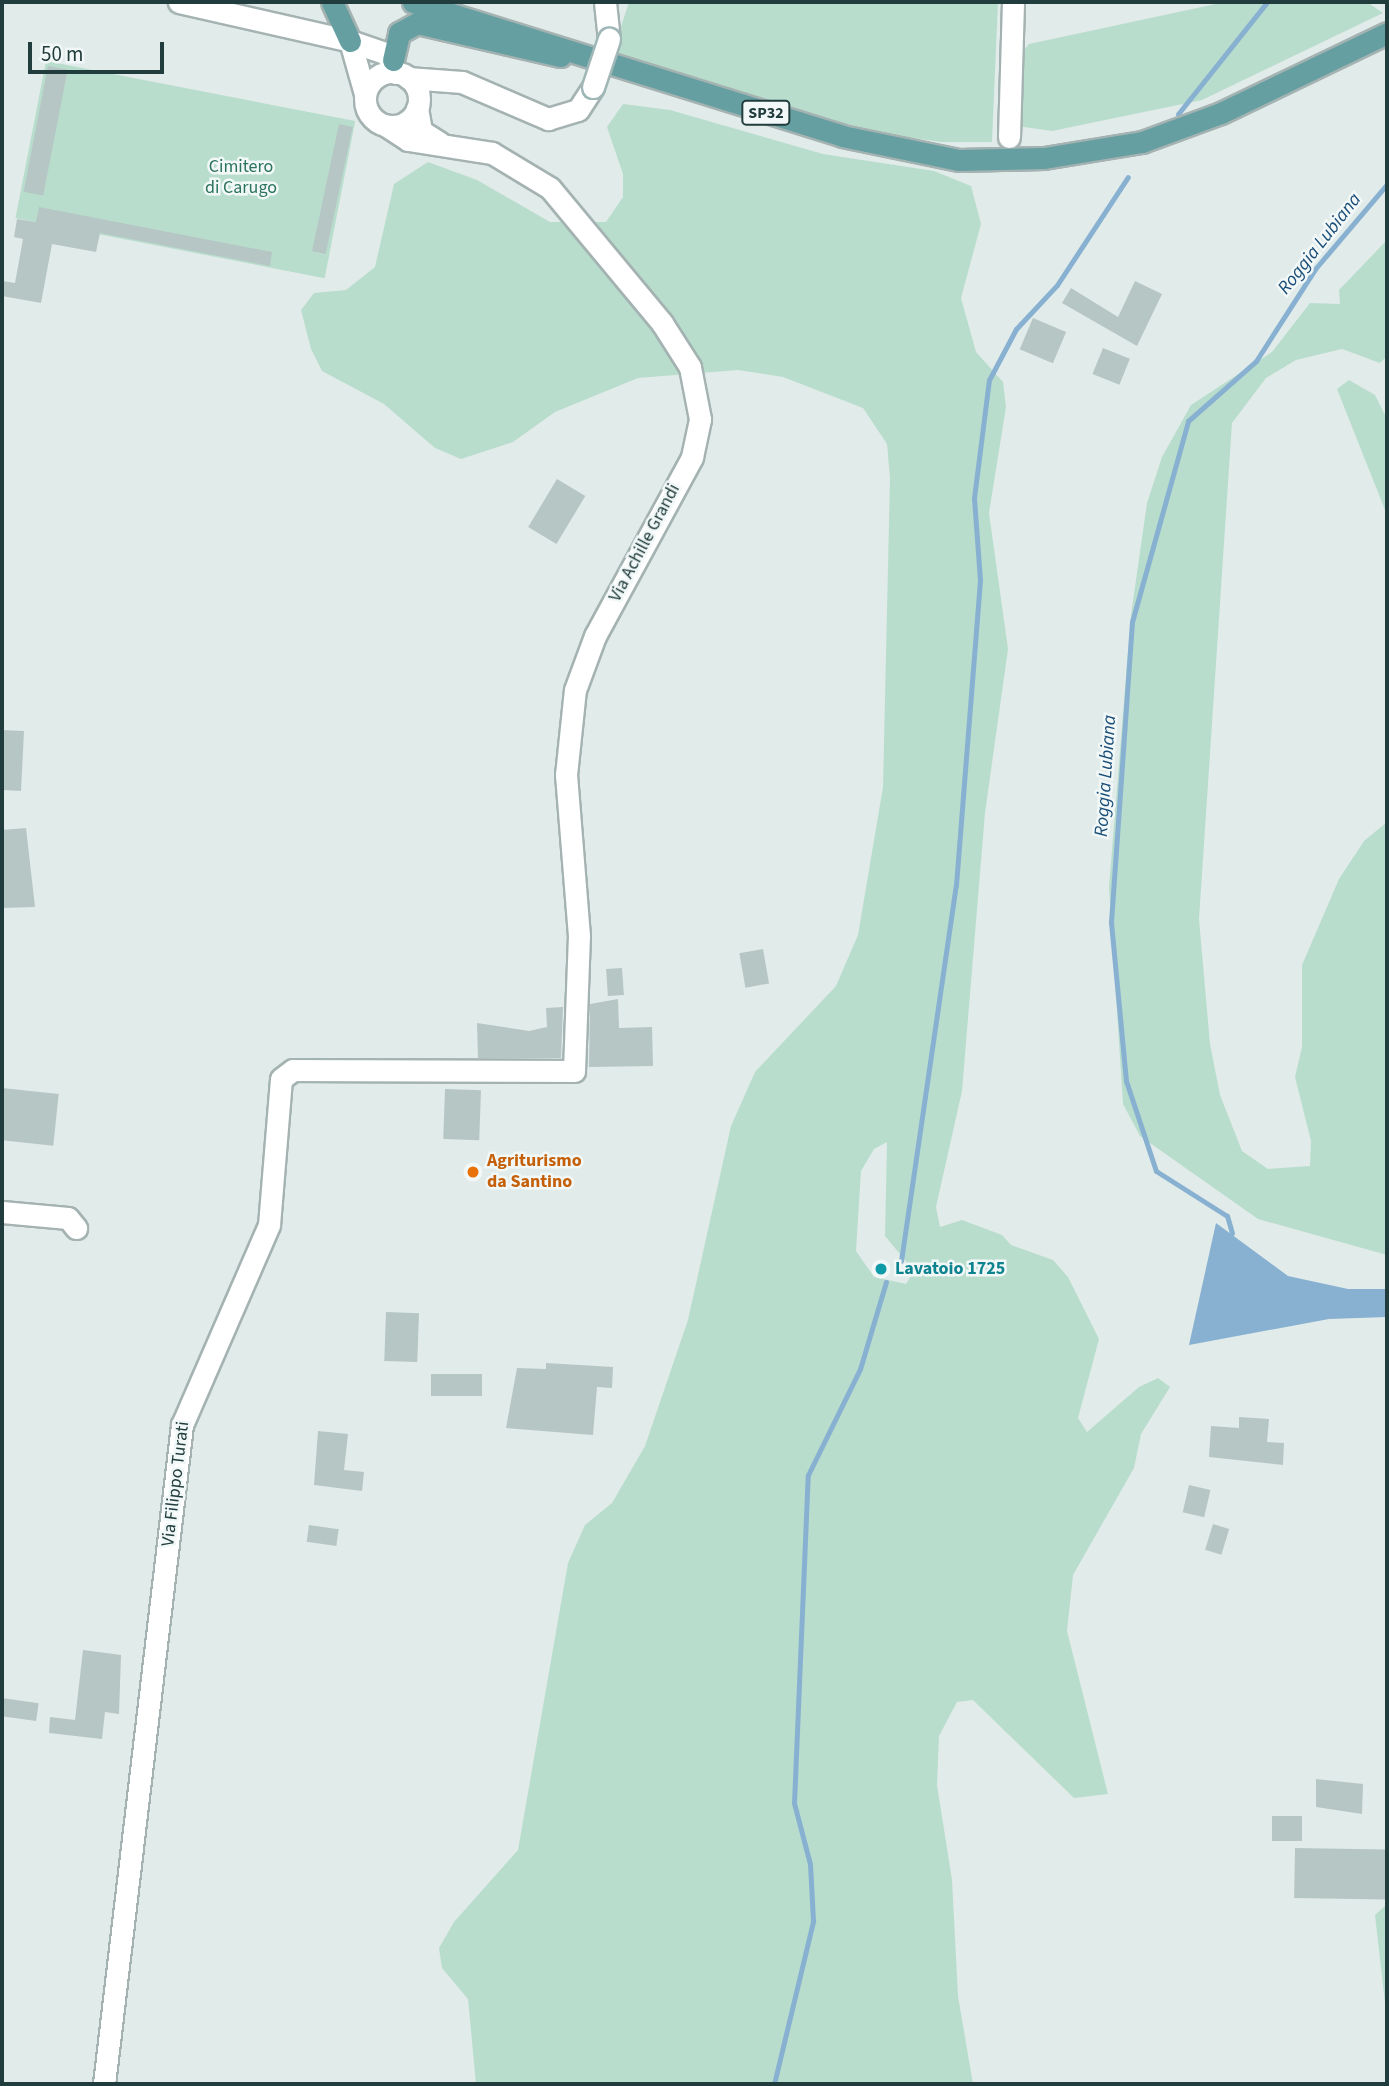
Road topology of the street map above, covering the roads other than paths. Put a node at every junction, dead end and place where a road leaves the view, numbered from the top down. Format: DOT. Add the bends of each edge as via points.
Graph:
graph roads {
  1 [pos="179,2"];
  2 [pos="331,2"];
  3 [pos="413,2"];
  4 [pos="459,2"];
  5 [pos="605,2"];
  6 [pos="1013,2"];
  7 [pos="1387,33"];
  8 [pos="525,37"];
  9 [pos="350,41"];
  10 [pos="576,53"];
  11 [pos="399,70"];
  12 [pos="365,94"];
  13 [pos="423,96"];
  14 [pos="385,125"];
  15 [pos="1009,137"];
  16 [pos="441,144"];
  17 [pos="578,1064"];
  18 [pos="2,1212"];
  19 [pos="76,1228"];
  20 [pos="104,2084"];
  1 -- 9 [label="street"];
  2 -- 9 [label="main road"];
  3 -- 8 [label="main road, SP32"];
  4 -- 8 [label="main road" via="504,16"];
  5 -- 13 [label="street, bridge" via="608,39 593,87 578,110 548,119 475,86"];
  6 -- 15 [label="street"];
  7 -- 10 [label="main road, SP32" via="1221,113 1142,142 1044,158 959,160 842,136"];
  8 -- 10 [label="main road, SP32"];
  9 -- 11 [label="street"];
  9 -- 12 [label="street"];
  10 -- 11 [label="main road" via="533,55 417,23 399,33"];
  11 -- 12 [label="street" via="373,80"];
  11 -- 13 [label="street"];
  12 -- 14 [label="street" via="367,110"];
  13 -- 14 [label="street" via="408,121"];
  13 -- 16 [label="street" via="421,131"];
  14 -- 16 [label="street, Via Achille Grandi" via="408,141"];
  16 -- 17 [label="street, Via Achille Grandi" via="492,153 550,188 662,323 690,367 701,403 692,457 589,649 572,708 566,816 579,936"];
  17 -- 20 [label="street, Via Filippo Turati" via="560,1075 293,1070 281,1079 269,1225 182,1425"];
  18 -- 19 [label="street" via="68,1218"];
}
